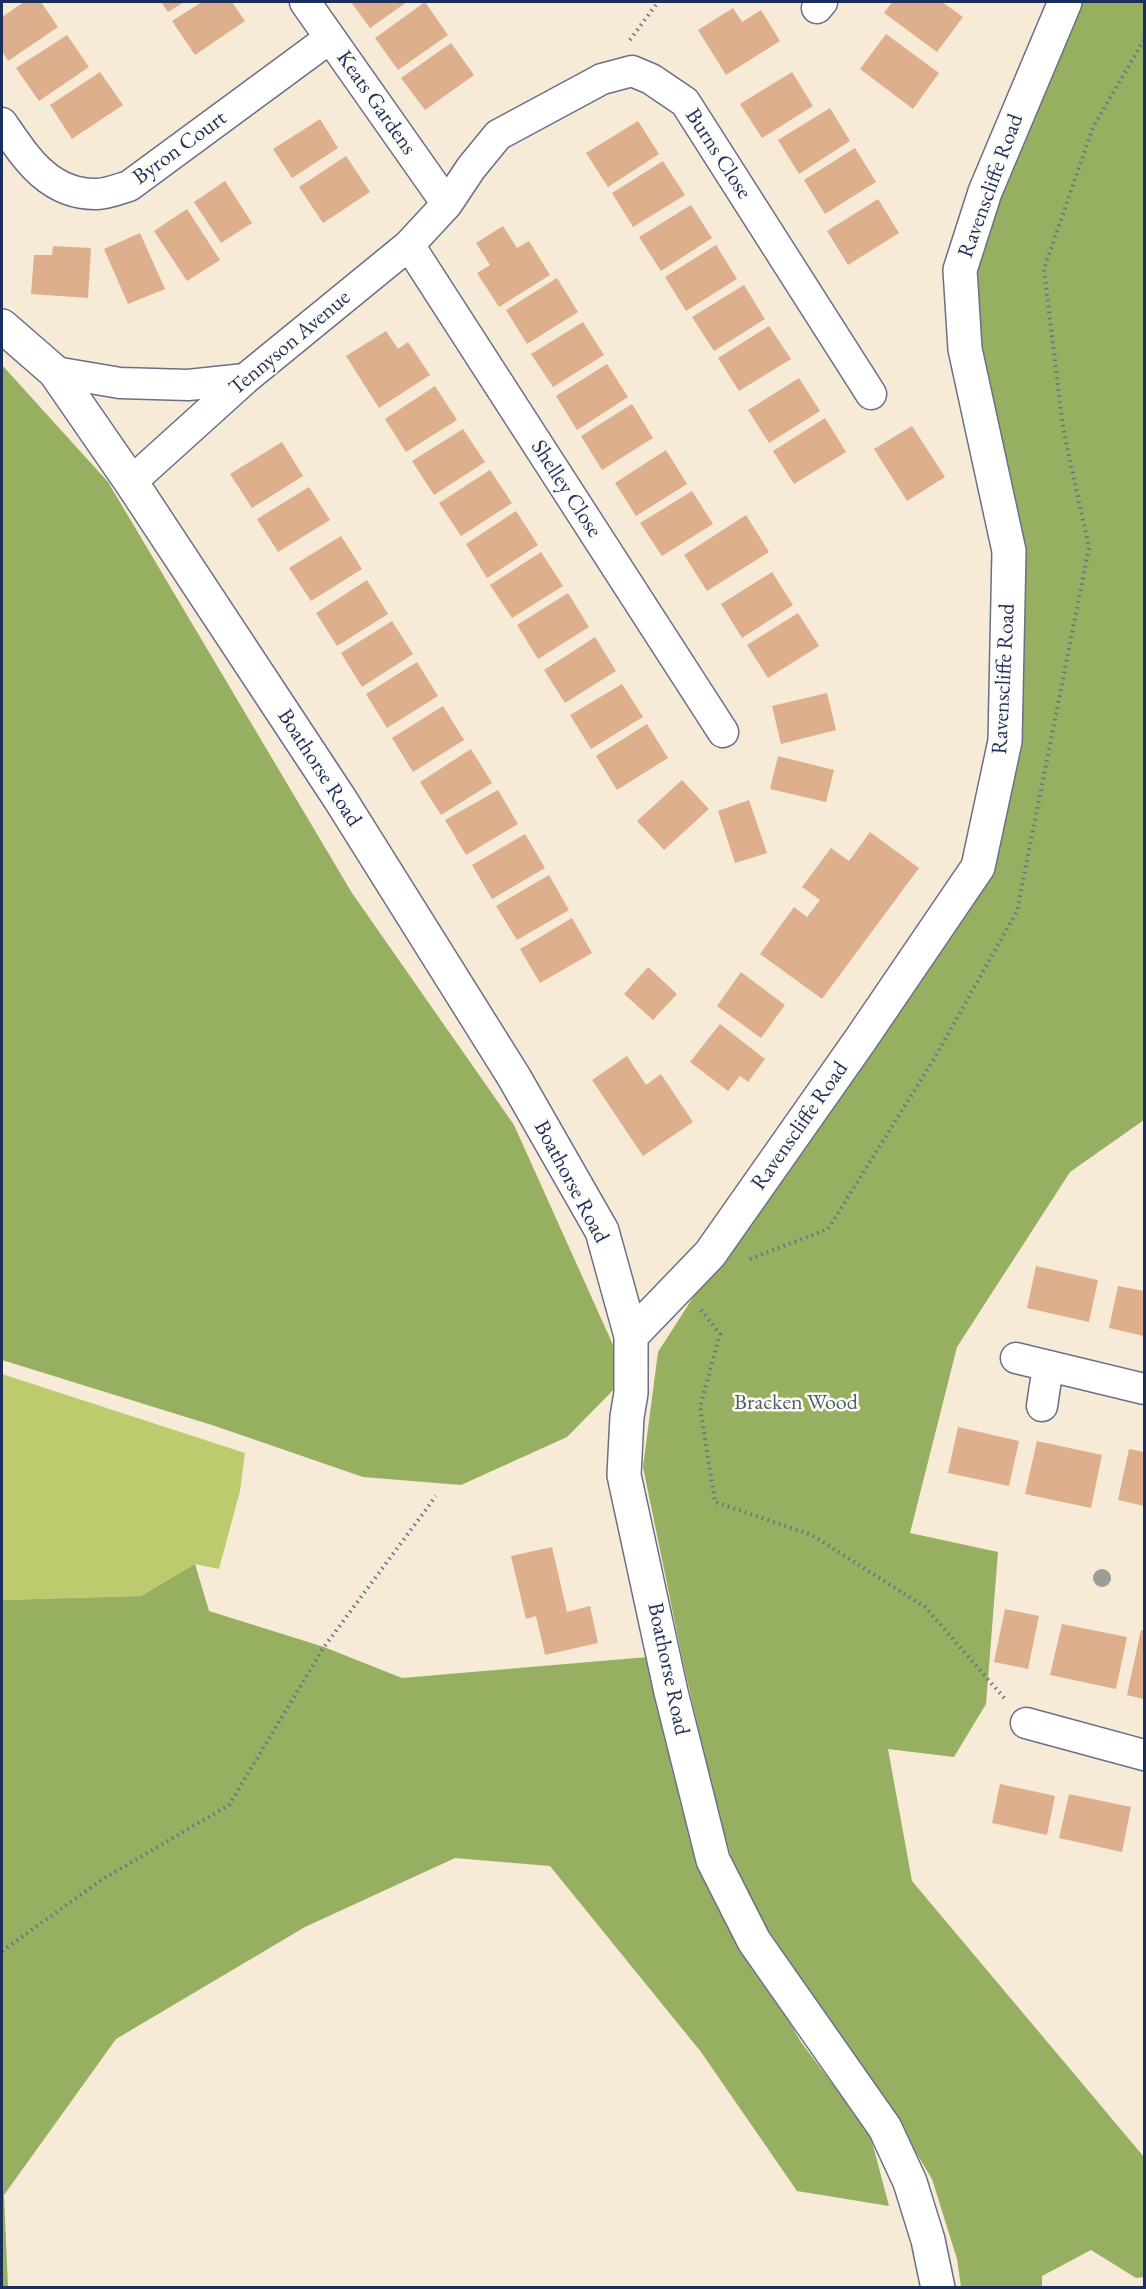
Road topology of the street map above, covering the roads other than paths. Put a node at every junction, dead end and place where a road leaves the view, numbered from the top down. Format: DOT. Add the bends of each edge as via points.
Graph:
graph roads {
  1 [pos="305,2"];
  2 [pos="1065,2"];
  3 [pos="330,38"];
  4 [pos="2,123"];
  5 [pos="447,204"];
  6 [pos="409,245"];
  7 [pos="2,326"];
  8 [pos="55,372"];
  9 [pos="245,379"];
  10 [pos="871,394"];
  11 [pos="132,482"];
  12 [pos="723,732"];
  13 [pos="631,1336"];
  14 [pos="1016,1358"];
  15 [pos="1048,1366"];
  16 [pos="1144,1389"];
  17 [pos="1042,1406"];
  18 [pos="1026,1723"];
  19 [pos="1144,1755"];
  20 [pos="938,2288"];
  1 -- 3 [label="street, Keats Gardens"];
  2 -- 13 [label="street, Ravenscliffe Road" via="985,192 960,270 965,349 1009,551 1005,741 978,867 710,1254"];
  3 -- 4 [label="street, Byron Court" via="129,186 98,194 60,187 30,165"];
  3 -- 5 [label="street, Keats Gardens"];
  5 -- 6 [label="street, Tennyson Avenue"];
  5 -- 10 [label="street, Burns Close" via="498,135 602,79 632,71 651,79 686,102"];
  6 -- 9 [label="street, Tennyson Avenue"];
  6 -- 12 [label="street, Shelley Close"];
  7 -- 8 [label="street, Boathorse Road"];
  8 -- 9 [label="street" via="120,383 188,385"];
  8 -- 11 [label="street, Boathorse Road"];
  9 -- 11 [label="street, Tennyson Avenue"];
  11 -- 13 [label="street, Boathorse Road" via="340,799 520,1087 602,1231"];
  13 -- 20 [label="street, Boathorse Road" via="624,1475 712,1860 754,1941 885,2128 910,2182"];
  14 -- 15 [label="street"];
  15 -- 16 [label="street"];
  15 -- 17 [label="street"];
  18 -- 19 [label="street"];
}
